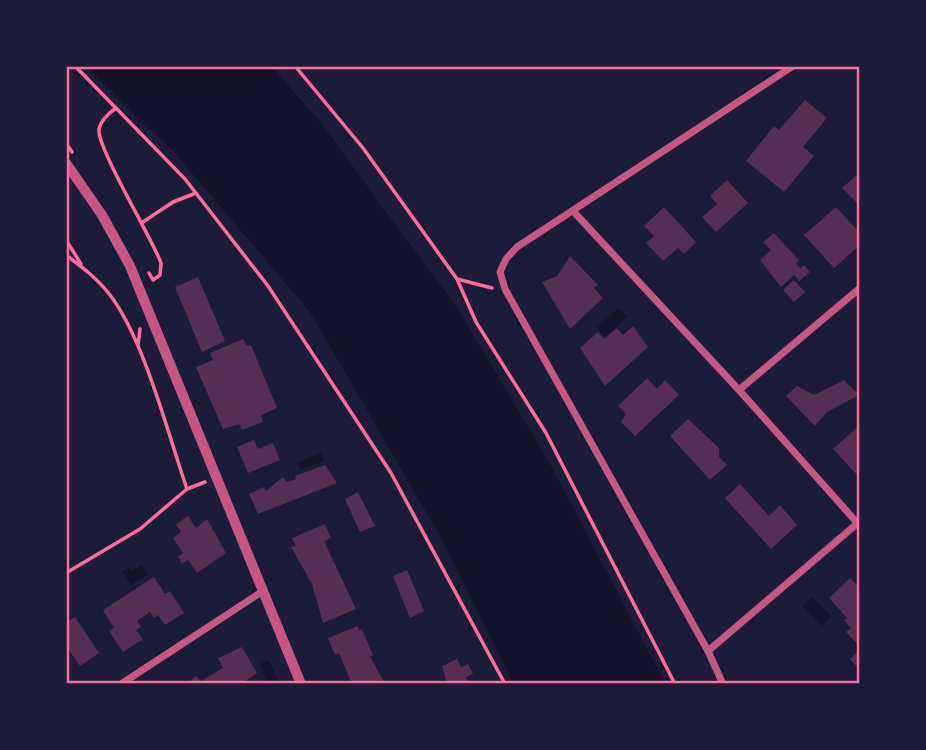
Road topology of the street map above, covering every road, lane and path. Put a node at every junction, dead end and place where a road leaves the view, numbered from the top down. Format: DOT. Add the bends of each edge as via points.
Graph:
graph roads {
  1 [pos="75,66"];
  2 [pos="295,66"];
  3 [pos="793,66"];
  4 [pos="116,108"];
  5 [pos="66,163"];
  6 [pos="196,193"];
  7 [pos="573,211"];
  8 [pos="143,222"];
  9 [pos="66,240"];
  10 [pos="66,255"];
  11 [pos="82,266"];
  12 [pos="457,279"];
  13 [pos="153,280"];
  14 [pos="504,284"];
  15 [pos="859,288"];
  16 [pos="739,390"];
  17 [pos="217,477"];
  18 [pos="187,489"];
  19 [pos="859,524"];
  20 [pos="66,573"];
  21 [pos="263,591"];
  22 [pos="708,651"];
  23 [pos="121,684"];
  24 [pos="301,684"];
  25 [pos="505,684"];
  26 [pos="676,684"];
  27 [pos="723,684"];
  1 -- 4 [label="path"];
  2 -- 12 [label="path" via="371,158"];
  3 -- 7 [label="street"];
  4 -- 6 [label="path"];
  4 -- 8 [label="path" via="102,121 101,143"];
  5 -- 17 [label="street" via="130,267"];
  6 -- 8 [label="path"];
  6 -- 25 [label="path" via="268,286 391,473"];
  7 -- 14 [label="street" via="517,247 500,272"];
  7 -- 16 [label="street"];
  8 -- 13 [label="path" via="161,263 160,275"];
  9 -- 11 [label="path"];
  10 -- 11 [label="path"];
  11 -- 18 [label="path" via="109,293 133,337"];
  12 -- 14 [label="path" via="491,288"];
  12 -- 26 [label="path" via="476,323 546,433"];
  14 -- 22 [label="street"];
  15 -- 16 [label="street"];
  16 -- 19 [label="street"];
  17 -- 18 [label="path"];
  17 -- 21 [label="street"];
  18 -- 20 [label="path" via="140,529"];
  19 -- 22 [label="street"];
  21 -- 23 [label="street"];
  21 -- 24 [label="street"];
  22 -- 27 [label="street"];
}
